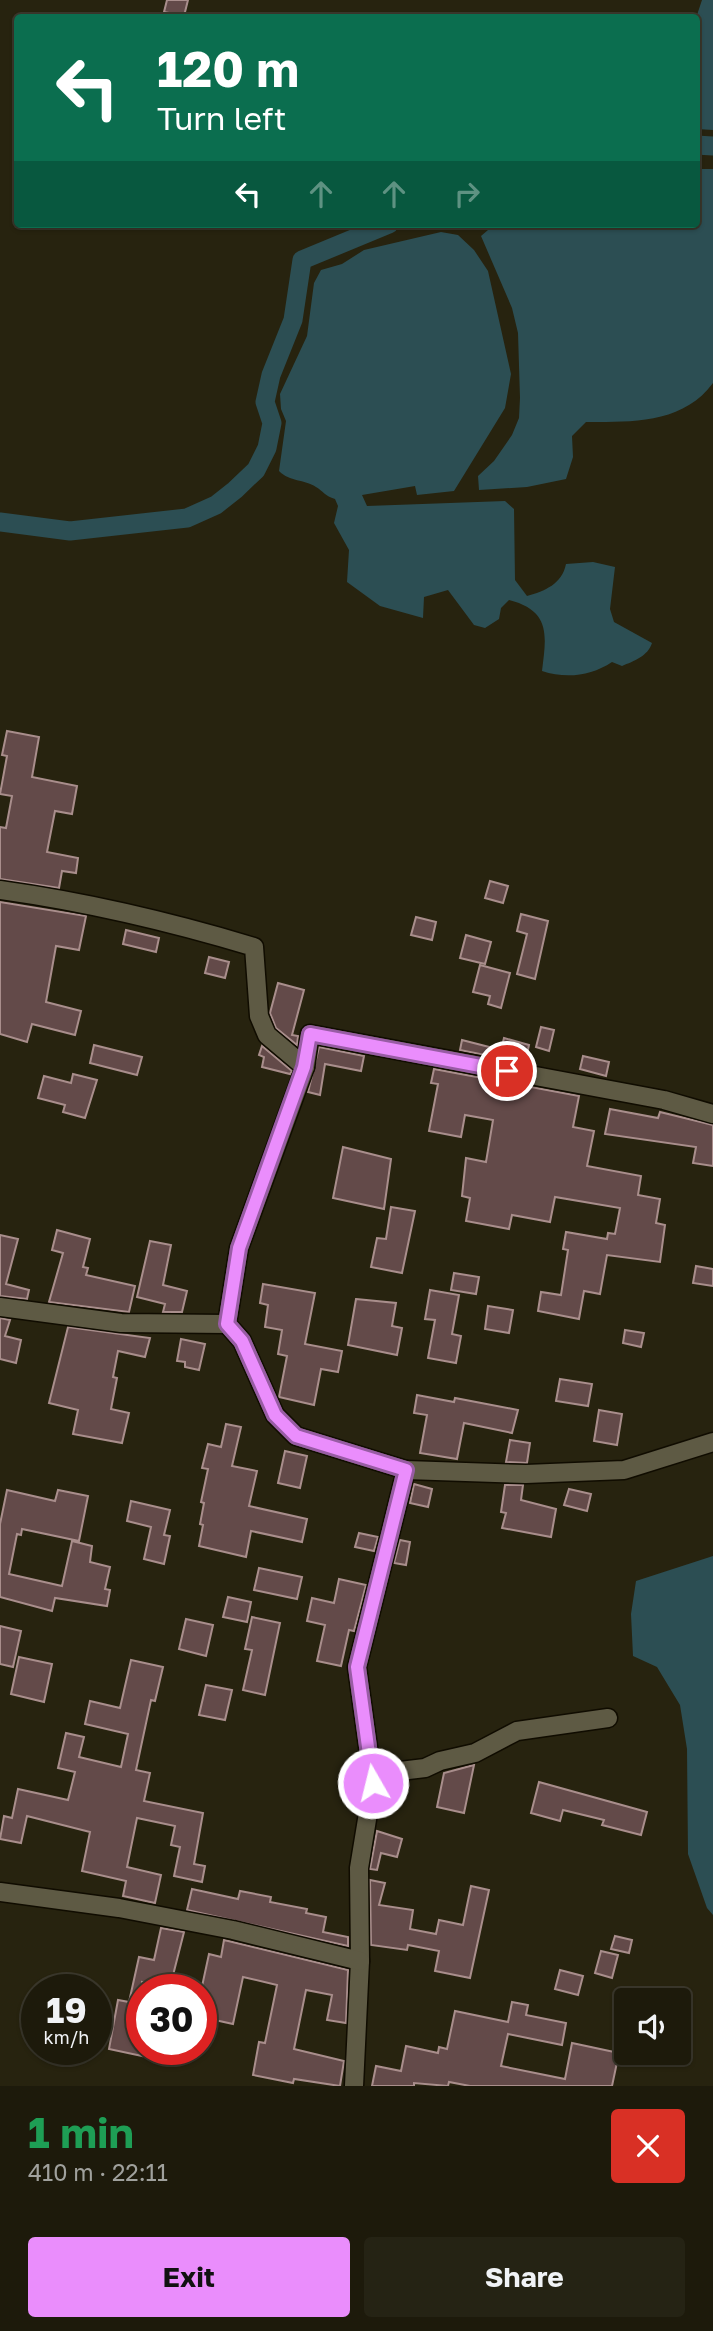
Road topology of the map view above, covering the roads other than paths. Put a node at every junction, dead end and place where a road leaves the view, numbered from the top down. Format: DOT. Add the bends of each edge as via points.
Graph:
graph roads {
  1 [pos="0,890"];
  2 [pos="304,1067"];
  3 [pos="713,1114"];
  4 [pos="0,1307"];
  5 [pos="227,1324"];
  6 [pos="713,1442"];
  7 [pos="406,1470"];
  8 [pos="608,1718"];
  9 [pos="373,1783"];
  10 [pos="0,1892"];
  11 [pos="360,1961"];
  12 [pos="354,2086"];
  1 -- 2 [label="street" via="173,923 254,947 259,1017 267,1035"];
  2 -- 3 [label="street" via="310,1034 664,1100"];
  2 -- 5 [label="street" via="239,1248"];
  4 -- 5 [label="street" via="121,1323"];
  5 -- 7 [label="street" via="242,1341 275,1415 296,1436"];
  6 -- 7 [label="street" via="624,1470 526,1474"];
  7 -- 9 [label="street" via="357,1667"];
  8 -- 9 [label="street" via="517,1731 475,1753 400,1771"];
  9 -- 11 [label="street" via="359,1868"];
  10 -- 11 [label="street" via="132,1910"];
  11 -- 12 [label="street"];
}
